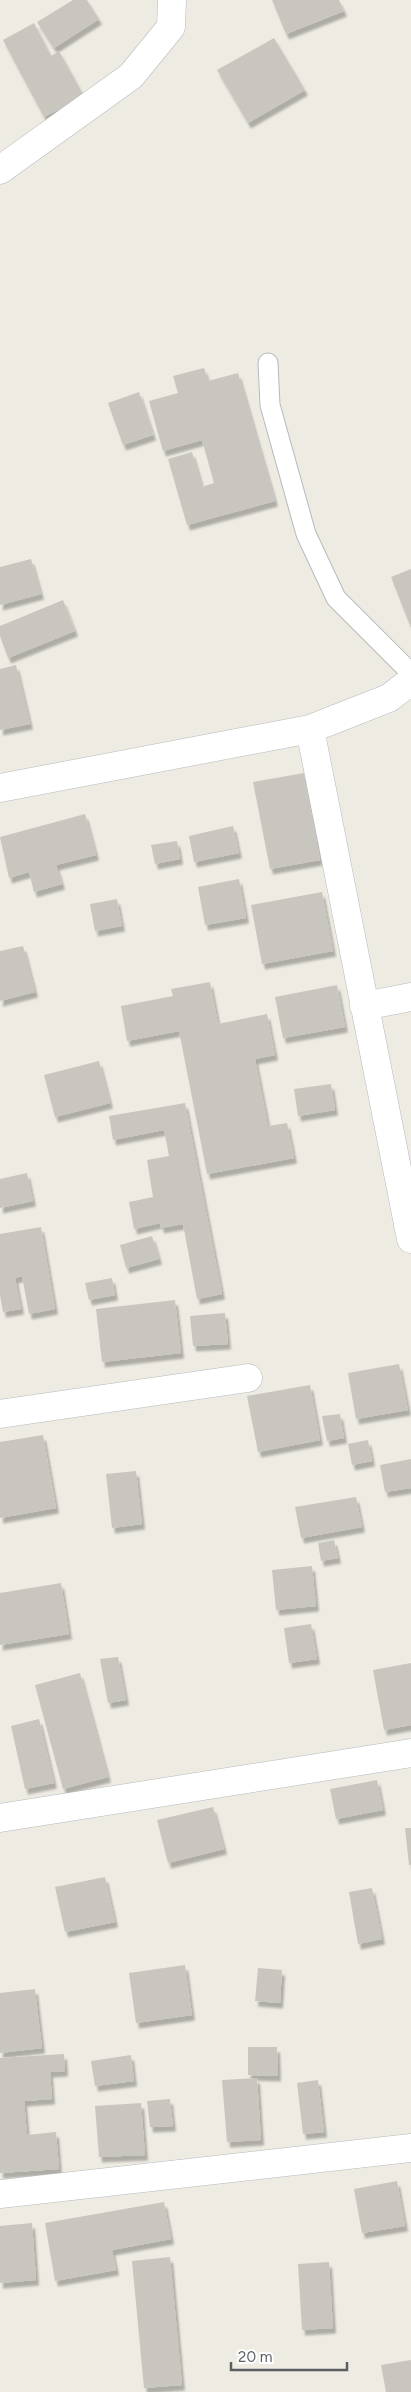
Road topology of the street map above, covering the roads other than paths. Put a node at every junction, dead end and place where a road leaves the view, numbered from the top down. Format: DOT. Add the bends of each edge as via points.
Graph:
graph roads {
  1 [pos="172,0"];
  2 [pos="0,170"];
  3 [pos="268,363"];
  4 [pos="411,673"];
  5 [pos="411,681"];
  6 [pos="310,729"];
  7 [pos="0,788"];
  8 [pos="411,997"];
  9 [pos="364,1006"];
  10 [pos="411,1239"];
  11 [pos="248,1378"];
  12 [pos="0,1414"];
  13 [pos="411,1753"];
  14 [pos="0,1818"];
  15 [pos="411,2148"];
  16 [pos="0,2194"];
  1 -- 2 [label="street" via="171,27 131,76"];
  3 -- 4 [label="lane" via="270,405 306,534 336,598"];
  5 -- 6 [label="street" via="389,698"];
  6 -- 7 [label="street"];
  6 -- 9 [label="street"];
  8 -- 9 [label="street"];
  9 -- 10 [label="street"];
  11 -- 12 [label="street"];
  13 -- 14 [label="street"];
  15 -- 16 [label="street"];
}
